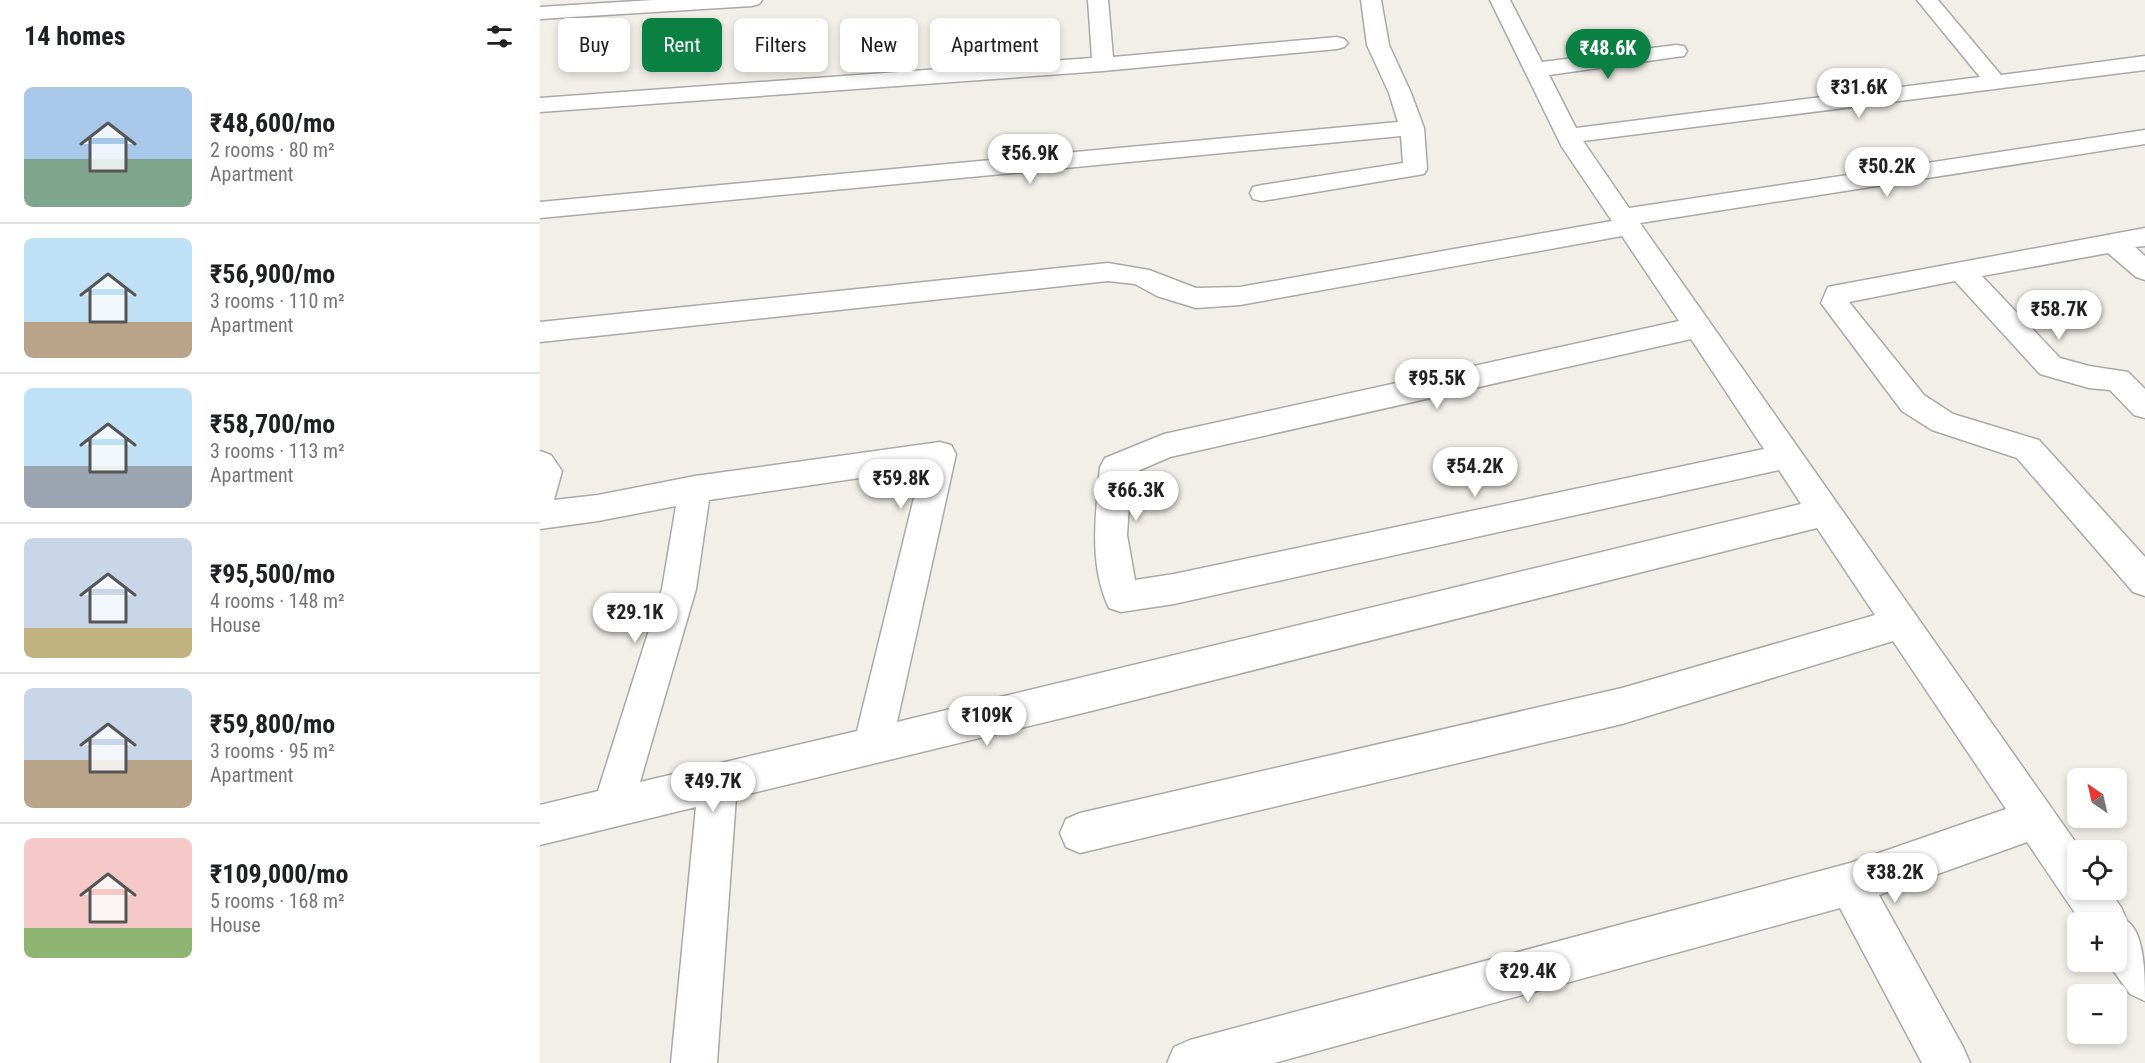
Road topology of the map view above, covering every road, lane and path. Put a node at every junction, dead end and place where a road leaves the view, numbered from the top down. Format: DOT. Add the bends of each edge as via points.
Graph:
graph roads {
  1 [pos="752,0"];
  2 [pos="1098,0"];
  3 [pos="1371,0"];
  4 [pos="1500,0"];
  5 [pos="1927,0"];
  6 [pos="540,13"];
  7 [pos="1337,43"];
  8 [pos="1676,51"];
  9 [pos="2145,63"];
  10 [pos="1103,64"];
  11 [pos="1535,70"];
  12 [pos="1996,81"];
  13 [pos="540,105"];
  14 [pos="1412,128"];
  15 [pos="1569,136"];
  16 [pos="2145,137"];
  17 [pos="1262,193"];
  18 [pos="540,210"];
  19 [pos="1626,222"];
  20 [pos="2145,237"];
  21 [pos="2113,243"];
  22 [pos="1961,271"];
  23 [pos="2145,271"];
  24 [pos="1699,327"];
  25 [pos="540,332"];
  26 [pos="2145,406"];
  27 [pos="1786,456"];
  28 [pos="540,464"];
  29 [pos="695,489"];
  30 [pos="540,496"];
  31 [pos="1825,512"];
  32 [pos="540,515"];
  33 [pos="2145,581"];
  34 [pos="1901,623"];
  35 [pos="873,745"];
  36 [pos="718,782"];
  37 [pos="613,808"];
  38 [pos="2035,819"];
  39 [pos="540,825"];
  40 [pos="1080,833"];
  41 [pos="2067,865"];
  42 [pos="1850,884"];
  43 [pos="2127,954"];
  44 [pos="2145,979"];
  45 [pos="694,1063"];
  46 [pos="1190,1063"];
  47 [pos="1947,1063"];
  1 -- 6 [label="street"];
  2 -- 10 [label="street"];
  3 -- 14 [label="street" via="1378,45"];
  4 -- 11 [label="street"];
  5 -- 12 [label="street"];
  7 -- 10 [label="street"];
  8 -- 11 [label="street"];
  9 -- 12 [label="street"];
  10 -- 13 [label="street"];
  11 -- 15 [label="street"];
  12 -- 15 [label="street"];
  14 -- 17 [label="street" via="1415,169"];
  14 -- 18 [label="street"];
  15 -- 19 [label="street"];
  16 -- 19 [label="street"];
  19 -- 24 [label="street"];
  19 -- 25 [label="street" via="1240,296 1196,298 1140,276 1108,272"];
  20 -- 21 [label="street"];
  21 -- 22 [label="street"];
  21 -- 23 [label="street"];
  22 -- 26 [label="street" via="2050,366 2118,380"];
  22 -- 33 [label="street" via="1838,294 1835,303 1914,403 1943,422 2028,449"];
  24 -- 27 [label="street"];
  24 -- 27 [label="street" via="1164,446 1116,467 1110,535 1120,597 1185,587"];
  27 -- 31 [label="street"];
  28 -- 30 [label="street" via="546,471"];
  29 -- 32 [label="street"];
  29 -- 35 [label="street" via="940,454"];
  29 -- 37 [label="street" via="679,589"];
  31 -- 34 [label="street"];
  31 -- 35 [label="street"];
  34 -- 38 [label="street"];
  34 -- 40 [label="street" via="1622,706"];
  35 -- 36 [label="street"];
  36 -- 37 [label="street"];
  36 -- 45 [label="street"];
  37 -- 39 [label="street"];
  38 -- 41 [label="street"];
  38 -- 42 [label="street"];
  42 -- 46 [label="street"];
  42 -- 47 [label="street"];
  43 -- 44 [label="street"];
}
